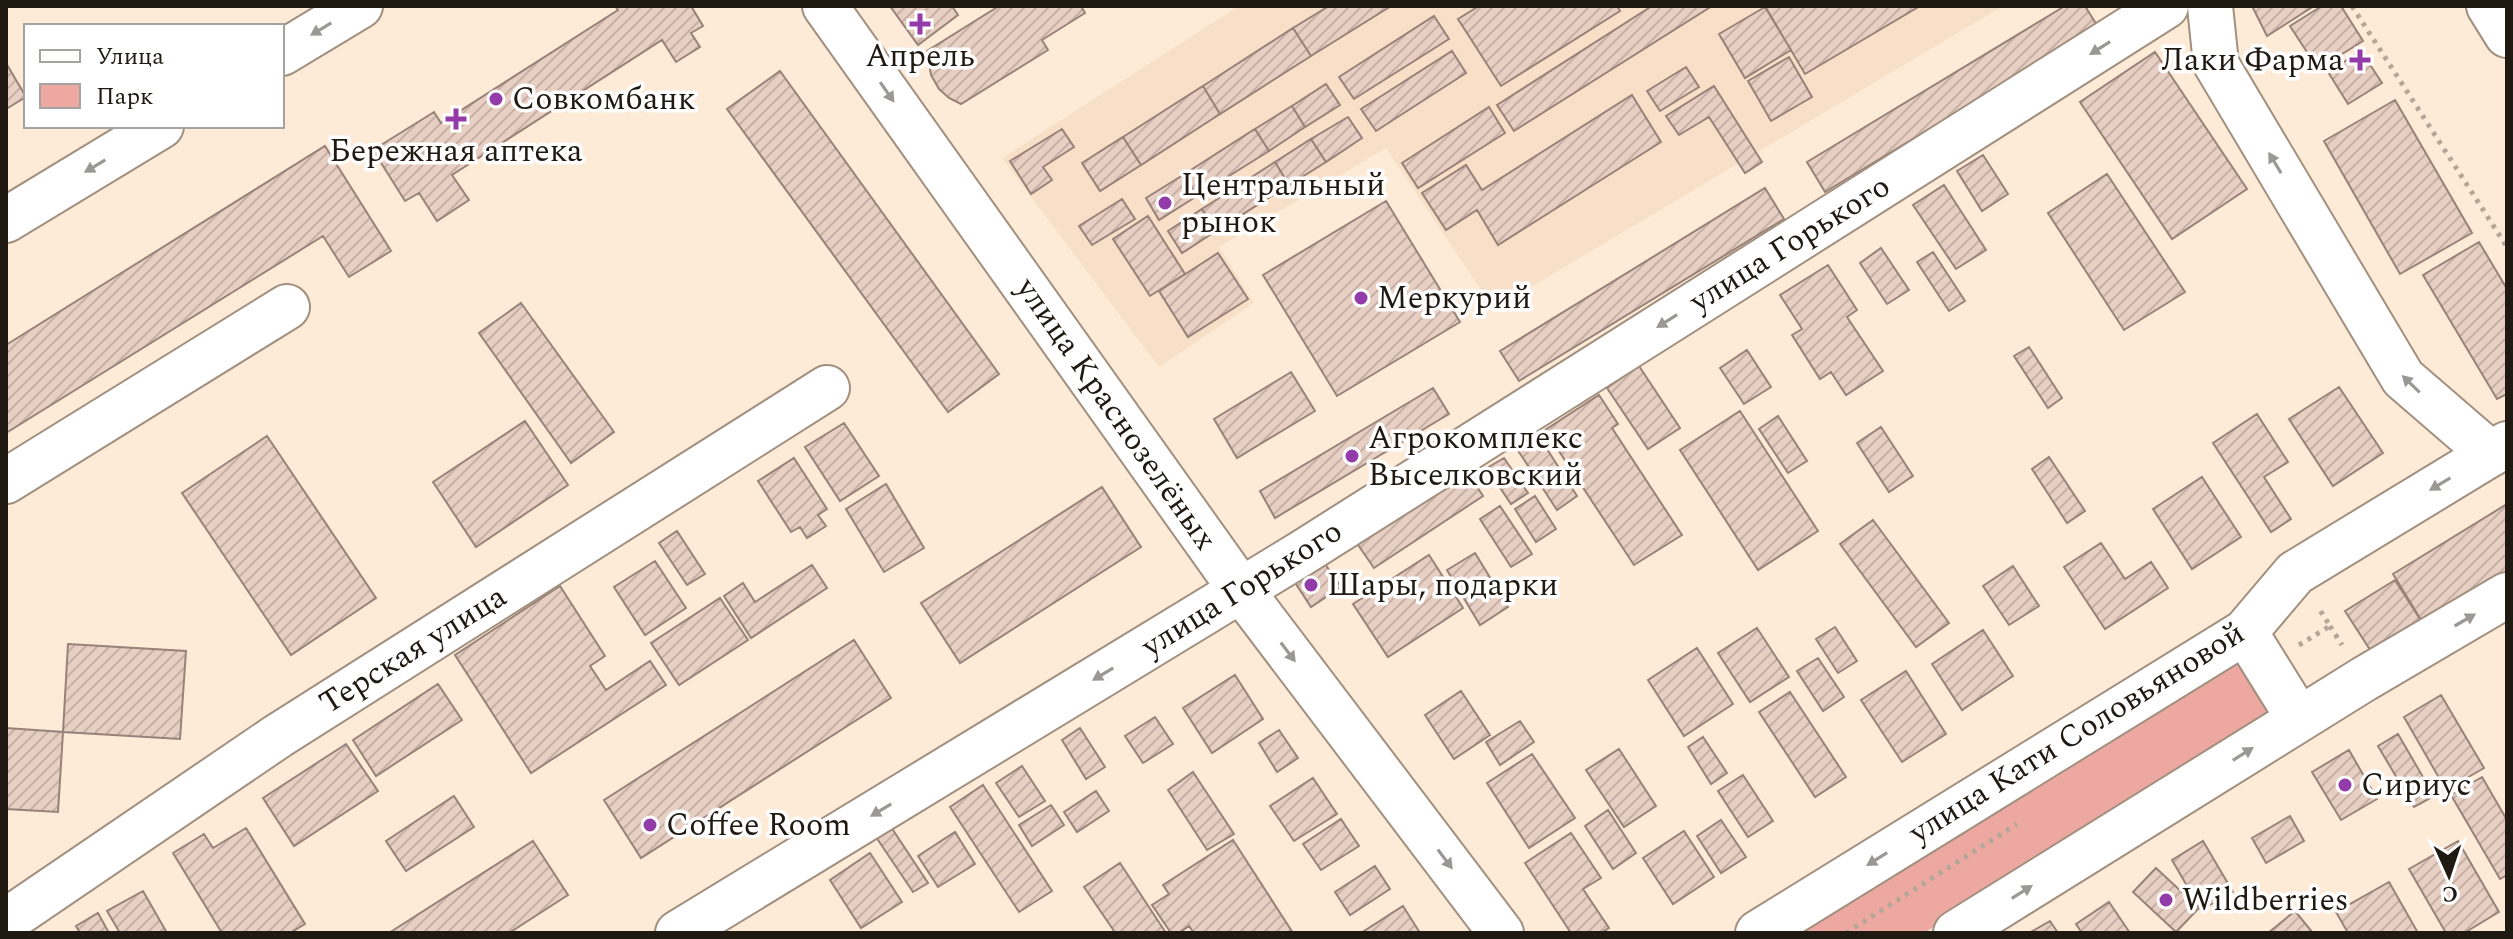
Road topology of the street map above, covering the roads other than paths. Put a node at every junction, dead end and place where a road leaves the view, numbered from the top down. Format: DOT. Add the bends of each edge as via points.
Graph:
graph roads {
  1 [pos="360,6"];
  2 [pos="825,6"];
  3 [pos="2166,6"];
  4 [pos="2210,6"];
  5 [pos="2489,6"];
  6 [pos="2507,35"];
  7 [pos="284,52"];
  8 [pos="158,128"];
  9 [pos="6,220"];
  10 [pos="287,307"];
  11 [pos="827,388"];
  12 [pos="2499,449"];
  13 [pos="6,481"];
  14 [pos="1241,590"];
  15 [pos="2507,595"];
  16 [pos="2245,632"];
  17 [pos="2299,719"];
  18 [pos="6,921"];
  19 [pos="678,933"];
  20 [pos="1501,933"];
  21 [pos="1758,933"];
  22 [pos="1956,933"];
  1 -- 7 [label="street, one-way"];
  2 -- 14 [label="street, улица Краснозелёных, one-way"];
  3 -- 14 [label="street, улица Горького, one-way"];
  12 -- 4 [label="street, one-way" via="2403,378 2216,64"];
  5 -- 6 [label="street"];
  8 -- 9 [label="street, one-way"];
  10 -- 13 [label="street"];
  11 -- 18 [label="street, Терская улица" via="278,736"];
  12 -- 16 [label="street, улица Кати Соловьяновой, one-way" via="2295,573"];
  14 -- 19 [label="street, улица Горького, one-way"];
  14 -- 20 [label="street, улица Краснозелёных, one-way"];
  17 -- 15 [label="street, one-way"];
  16 -- 17 [label="street"];
  16 -- 21 [label="street, улица Кати Соловьяновой, one-way"];
  22 -- 17 [label="street, one-way"];
}
